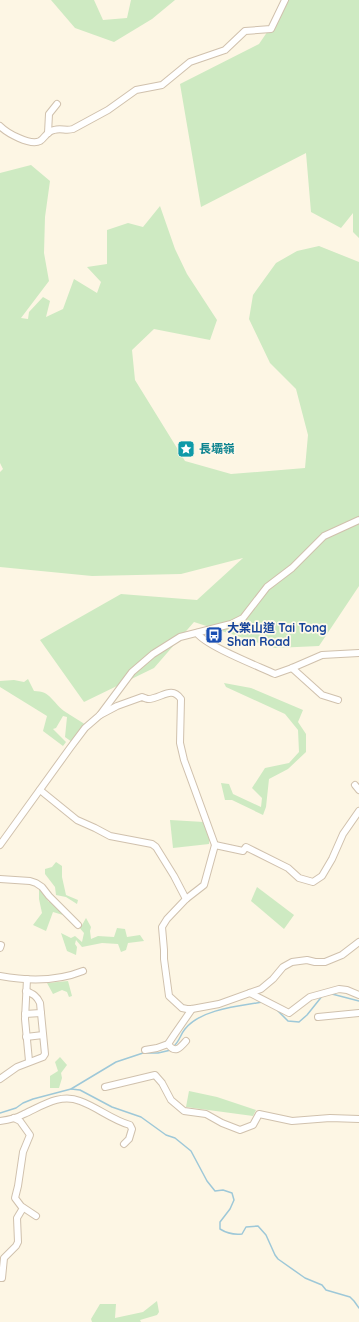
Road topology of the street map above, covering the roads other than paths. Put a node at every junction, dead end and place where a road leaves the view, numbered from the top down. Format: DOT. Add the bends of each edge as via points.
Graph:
graph roads {
  1 [pos="285,0"];
  2 [pos="57,104"];
  3 [pos="0,126"];
  4 [pos="48,133"];
  5 [pos="359,516"];
  6 [pos="359,520"];
  7 [pos="346,527"];
  8 [pos="210,630"];
  9 [pos="197,633"];
  10 [pos="209,642"];
  11 [pos="359,653"];
  12 [pos="292,668"];
  13 [pos="338,700"];
  14 [pos="100,715"];
  15 [pos="40,790"];
  16 [pos="359,811"];
  17 [pos="0,845"];
  18 [pos="215,845"];
  19 [pos="0,879"];
  20 [pos="186,899"];
  21 [pos="78,925"];
  22 [pos="359,942"];
  23 [pos="84,971"];
  24 [pos="0,976"];
  25 [pos="27,979"];
  26 [pos="26,991"];
  27 [pos="250,993"];
  28 [pos="359,995"];
  29 [pos="192,1009"];
  30 [pos="41,1013"];
  31 [pos="359,1013"];
  32 [pos="25,1014"];
  33 [pos="318,1017"];
  34 [pos="43,1035"];
  35 [pos="26,1037"];
  36 [pos="186,1041"];
  37 [pos="172,1047"];
  38 [pos="145,1050"];
  39 [pos="29,1061"];
  40 [pos="0,1079"];
  41 [pos="105,1087"];
  42 [pos="14,1118"];
  43 [pos="359,1119"];
  44 [pos="0,1121"];
  45 [pos="124,1144"];
  46 [pos="23,1208"];
  47 [pos="36,1216"];
  48 [pos="0,1278"];
  1 -- 4 [label="street" via="271,29 245,31 225,50 190,62 162,85 136,90 108,110 73,129 53,130"];
  2 -- 4 [label="street" via="49,114"];
  3 -- 4 [label="street" via="29,143 40,141"];
  5 -- 7 [label="street"];
  6 -- 7 [label="street"];
  7 -- 8 [label="street" via="324,536 292,568 267,587 243,618"];
  8 -- 9 [label="street"];
  8 -- 10 [label="street"];
  9 -- 10 [label="street"];
  9 -- 14 [label="street" via="180,637 153,654 132,672"];
  10 -- 12 [label="street" via="275,674"];
  11 -- 12 [label="street" via="322,655"];
  12 -- 13 [label="street" via="322,695"];
  14 -- 15 [label="street" via="86,728"];
  14 -- 18 [label="street" via="142,697 148,699 171,692 178,694 181,699 180,743 184,760"];
  15 -- 17 [label="street"];
  15 -- 20 [label="street" via="77,820 110,836 152,844"];
  16 -- 18 [label="street" via="343,834 322,876 313,882 299,878 288,868 246,847 243,851"];
  18 -- 20 [label="street" via="204,885"];
  19 -- 21 [label="street" via="36,883"];
  20 -- 29 [label="street" via="162,927 170,996 182,1008"];
  22 -- 27 [label="street" via="342,955 325,962 292,962 283,967 274,979 261,989"];
  23 -- 25 [label="street" via="67,977"];
  24 -- 25 [label="street"];
  25 -- 26 [label="street"];
  26 -- 30 [label="street" via="38,999"];
  26 -- 32 [label="street"];
  27 -- 28 [label="street" via="289,1013 310,997 339,989"];
  27 -- 29 [label="street" via="219,1004"];
  29 -- 37 [label="street" via="174,1035"];
  30 -- 32 [label="street"];
  30 -- 34 [label="street"];
  31 -- 33 [label="street"];
  32 -- 35 [label="street"];
  34 -- 35 [label="street"];
  34 -- 39 [label="street" via="45,1055"];
  35 -- 39 [label="street"];
  36 -- 37 [label="street" via="180,1049"];
  37 -- 38 [label="street"];
  39 -- 40 [label="street"];
  41 -- 43 [label="street" via="155,1074 170,1100 184,1111 206,1114 222,1124 240,1130 252,1125 259,1114 292,1121"];
  42 -- 44 [label="street"];
  42 -- 45 [label="street" via="54,1100 66,1097 79,1100 130,1125 130,1139"];
  42 -- 46 [label="street" via="20,1121 30,1135 23,1152 15,1196"];
  46 -- 47 [label="street"];
  46 -- 48 [label="street" via="17,1218 18,1242 4,1258"];
}
